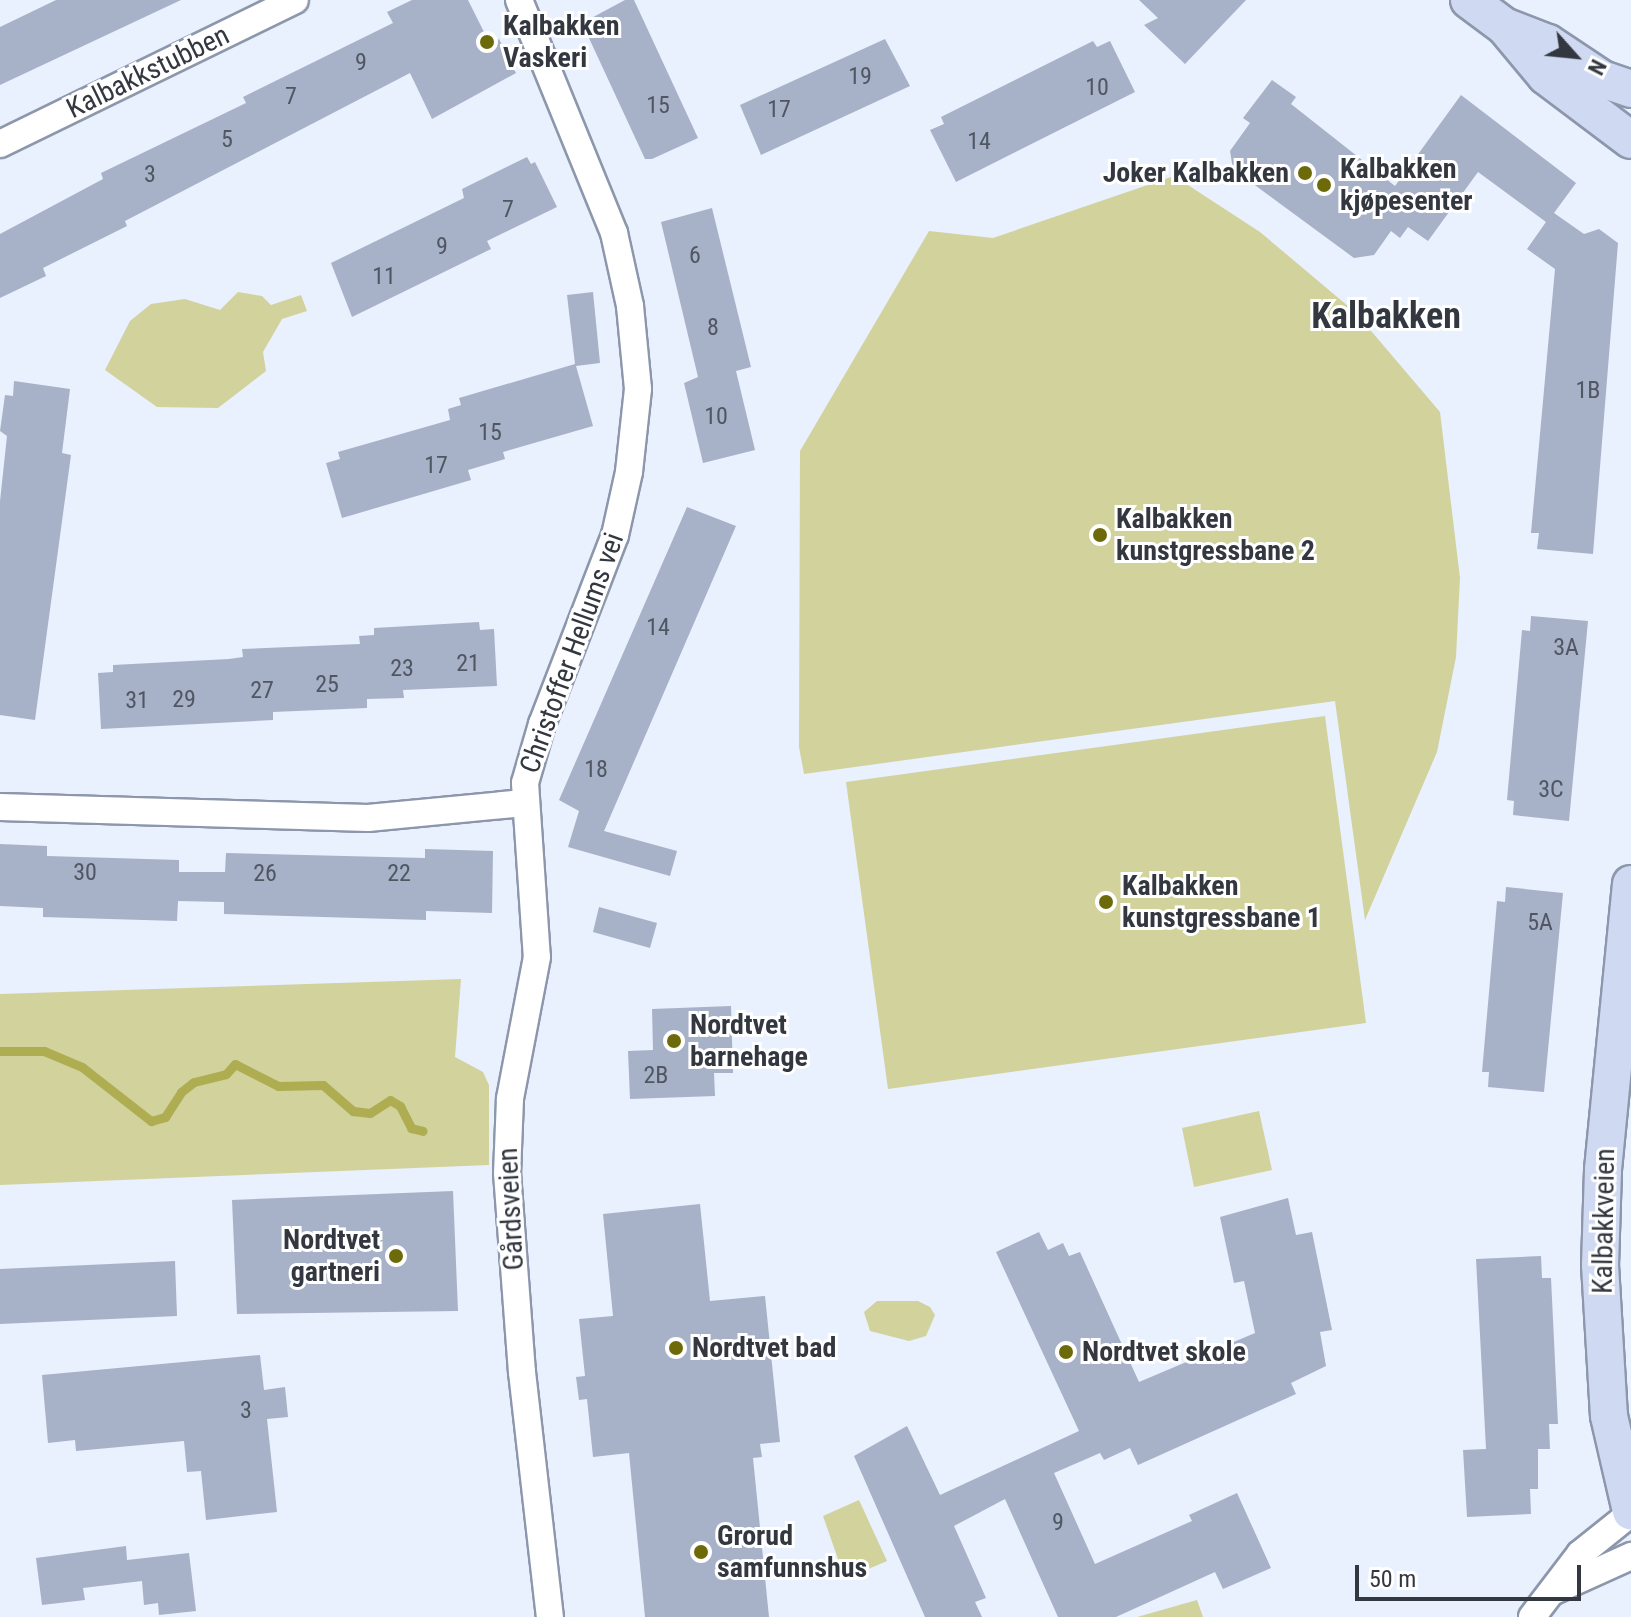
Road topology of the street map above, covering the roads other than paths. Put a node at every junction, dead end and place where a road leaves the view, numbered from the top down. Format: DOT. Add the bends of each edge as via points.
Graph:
graph roads {
  1 [pos="295,0"];
  2 [pos="519,0"];
  3 [pos="1469,0"];
  4 [pos="1504,26"];
  5 [pos="1631,89"];
  6 [pos="1631,140"];
  7 [pos="0,144"];
  8 [pos="524,803"];
  9 [pos="0,807"];
  10 [pos="1631,884"];
  11 [pos="1610,1367"];
  12 [pos="1631,1405"];
  13 [pos="1631,1512"];
  14 [pos="1631,1556"];
  15 [pos="1554,1591"];
  16 [pos="550,1617"];
  17 [pos="1532,1617"];
  1 -- 7 [label="street, Kalbakkstubben"];
  2 -- 8 [label="street, Christoffer Hellums vei" via="614,233 630,306 638,389 629,472 615,535 534,745"];
  3 -- 4 [label="street"];
  4 -- 5 [label="street" via="1548,43 1602,79"];
  4 -- 6 [label="street" via="1546,76"];
  8 -- 9 [label="street, Christoffer Hellums vei" via="368,818"];
  8 -- 16 [label="street, Gårdsveien" via="538,911 537,957 510,1099 507,1173 522,1372"];
  10 -- 11 [label="street, Kalbakkveien" via="1601,1206 1601,1281"];
  11 -- 12 [label="street, Kalbakkveien"];
  11 -- 13 [label="street, Kalbakkveien" via="1609,1416"];
  13 -- 15 [label="street" via="1580,1554"];
  14 -- 15 [label="street"];
  15 -- 17 [label="street"];
}
